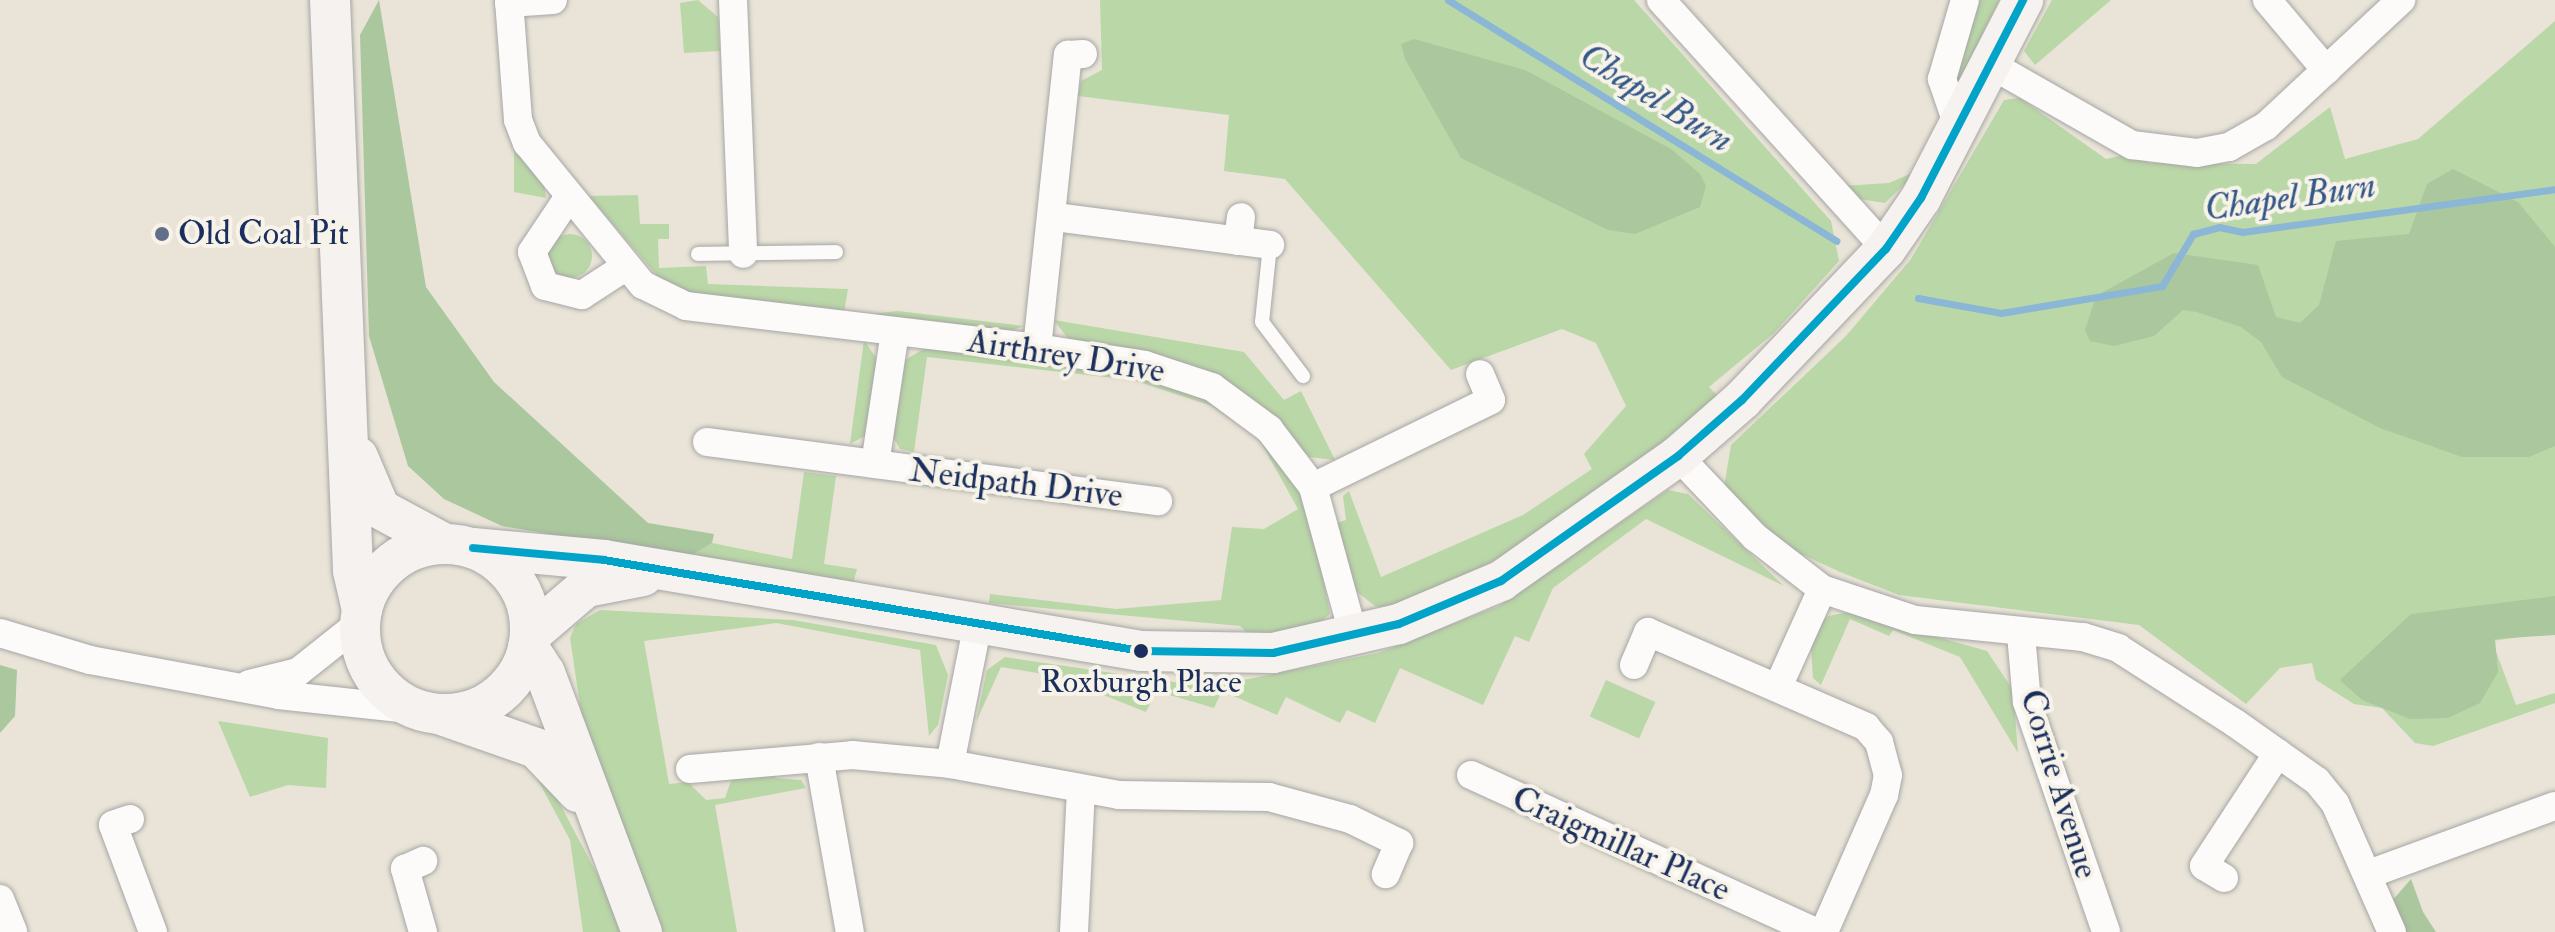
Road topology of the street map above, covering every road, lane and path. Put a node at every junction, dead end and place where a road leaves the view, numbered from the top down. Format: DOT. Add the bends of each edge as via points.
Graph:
graph roads {
  1 [pos="330,0"];
  2 [pos="553,0"];
  3 [pos="733,0"];
  4 [pos="1661,0"];
  5 [pos="1965,0"];
  6 [pos="2023,0"];
  7 [pos="2267,0"];
  8 [pos="2401,0"];
  9 [pos="509,2"];
  10 [pos="1083,54"];
  11 [pos="1988,63"];
  12 [pos="2326,70"];
  13 [pos="1958,126"];
  14 [pos="568,198"];
  15 [pos="1055,217"];
  16 [pos="1270,245"];
  17 [pos="1886,249"];
  18 [pos="836,252"];
  19 [pos="698,254"];
  20 [pos="743,254"];
  21 [pos="625,267"];
  22 [pos="895,331"];
  23 [pos="1037,348"];
  24 [pos="1480,374"];
  25 [pos="1303,376"];
  26 [pos="346,415"];
  27 [pos="707,442"];
  28 [pos="1678,456"];
  29 [pos="875,464"];
  30 [pos="1313,487"];
  31 [pos="1158,501"];
  32 [pos="459,546"];
  33 [pos="659,574"];
  34 [pos="1822,589"];
  35 [pos="362,616"];
  36 [pos="977,628"];
  37 [pos="0,633"];
  38 [pos="2021,634"];
  39 [pos="1354,637"];
  40 [pos="529,641"];
  41 [pos="1634,665"];
  42 [pos="237,686"];
  43 [pos="1778,687"];
  44 [pos="427,711"];
  45 [pos="2278,753"];
  46 [pos="819,757"];
  47 [pos="950,764"];
  48 [pos="707,774"];
  49 [pos="1471,775"];
  50 [pos="1081,791"];
  51 [pos="2555,806"];
  52 [pos="595,814"];
  53 [pos="130,819"];
  54 [pos="423,861"];
  55 [pos="1386,874"];
  56 [pos="2369,874"];
  57 [pos="2224,878"];
  58 [pos="0,899"];
  59 [pos="13,932"];
  60 [pos="153,932"];
  61 [pos="423,932"];
  62 [pos="642,932"];
  63 [pos="850,932"];
  64 [pos="1074,932"];
  65 [pos="1815,932"];
  66 [pos="1824,932"];
  67 [pos="2106,932"];
  68 [pos="2392,932"];
  1 -- 26 [label="main road"];
  2 -- 9 [label="street"];
  3 -- 20 [label="street"];
  4 -- 17 [label="street"];
  5 -- 13 [label="street" via="1942,79"];
  6 -- 11 [label="main road"];
  7 -- 12 [label="street"];
  8 -- 12 [label="street"];
  9 -- 14 [label="street" via="518,120"];
  10 -- 15 [label="street" via="1068,55"];
  11 -- 12 [label="street" via="2122,141 2197,153 2266,126"];
  11 -- 13 [label="main road"];
  13 -- 17 [label="main road"];
  14 -- 21 [label="street"];
  14 -- 21 [label="street" via="532,252 545,286 582,295"];
  15 -- 16 [label="street" via="1239,229"];
  15 -- 23 [label="street"];
  16 -- 25 [label="lane" via="1262,322"];
  17 -- 28 [label="main road"];
  18 -- 20 [label="lane"];
  19 -- 20 [label="lane"];
  21 -- 22 [label="street, Airthrey Drive" via="669,302"];
  22 -- 23 [label="street, Airthrey Drive"];
  22 -- 29 [label="street, Neidpath Drive"];
  23 -- 30 [label="street, Airthrey Drive" via="1145,365 1212,387 1269,429"];
  24 -- 30 [label="street" via="1491,400"];
  26 -- 32 [label="main road" via="380,509"];
  26 -- 35 [label="main road" via="353,571"];
  27 -- 29 [label="street, Neidpath Drive"];
  28 -- 34 [label="street" via="1755,537"];
  28 -- 39 [label="main road" via="1501,581"];
  29 -- 31 [label="street, Neidpath Drive"];
  30 -- 39 [label="street, Airthrey Drive"];
  32 -- 33 [label="main road" via="589,558"];
  32 -- 35 [label="main road" via="392,562"];
  32 -- 40 [label="main road" via="516,582"];
  33 -- 36 [label="main road"];
  33 -- 40 [label="main road" via="586,587"];
  34 -- 38 [label="street" via="1915,620"];
  34 -- 43 [label="street"];
  35 -- 42 [label="street" via="298,672"];
  35 -- 44 [label="main road" via="366,660 378,681"];
  36 -- 39 [label="main road" via="1184,653 1273,653"];
  36 -- 47 [label="street"];
  37 -- 42 [label="street" via="90,660"];
  38 -- 45 [label="street" via="2118,648"];
  38 -- 67 [label="street, Corrie Avenue" via="2027,702"];
  40 -- 44 [label="main road" via="517,673 488,702"];
  40 -- 52 [label="main road"];
  41 -- 43 [label="street" via="1648,632"];
  42 -- 44 [label="street"];
  43 -- 66 [label="street" via="1866,727 1886,756 1884,795"];
  44 -- 52 [label="main road" via="536,748"];
  45 -- 56 [label="street" via="2335,803"];
  45 -- 57 [label="street" via="2204,866"];
  46 -- 47 [label="street"];
  46 -- 48 [label="street"];
  46 -- 63 [label="street"];
  47 -- 50 [label="street"];
  49 -- 65 [label="street, Craigmillar Place"];
  50 -- 55 [label="street" via="1309,804 1399,843"];
  50 -- 64 [label="street"];
  51 -- 56 [label="street"];
  52 -- 62 [label="main road"];
  53 -- 60 [label="street" via="113,825"];
  54 -- 61 [label="street" via="405,869"];
  56 -- 68 [label="street"];
  58 -- 59 [label="street"];
}
